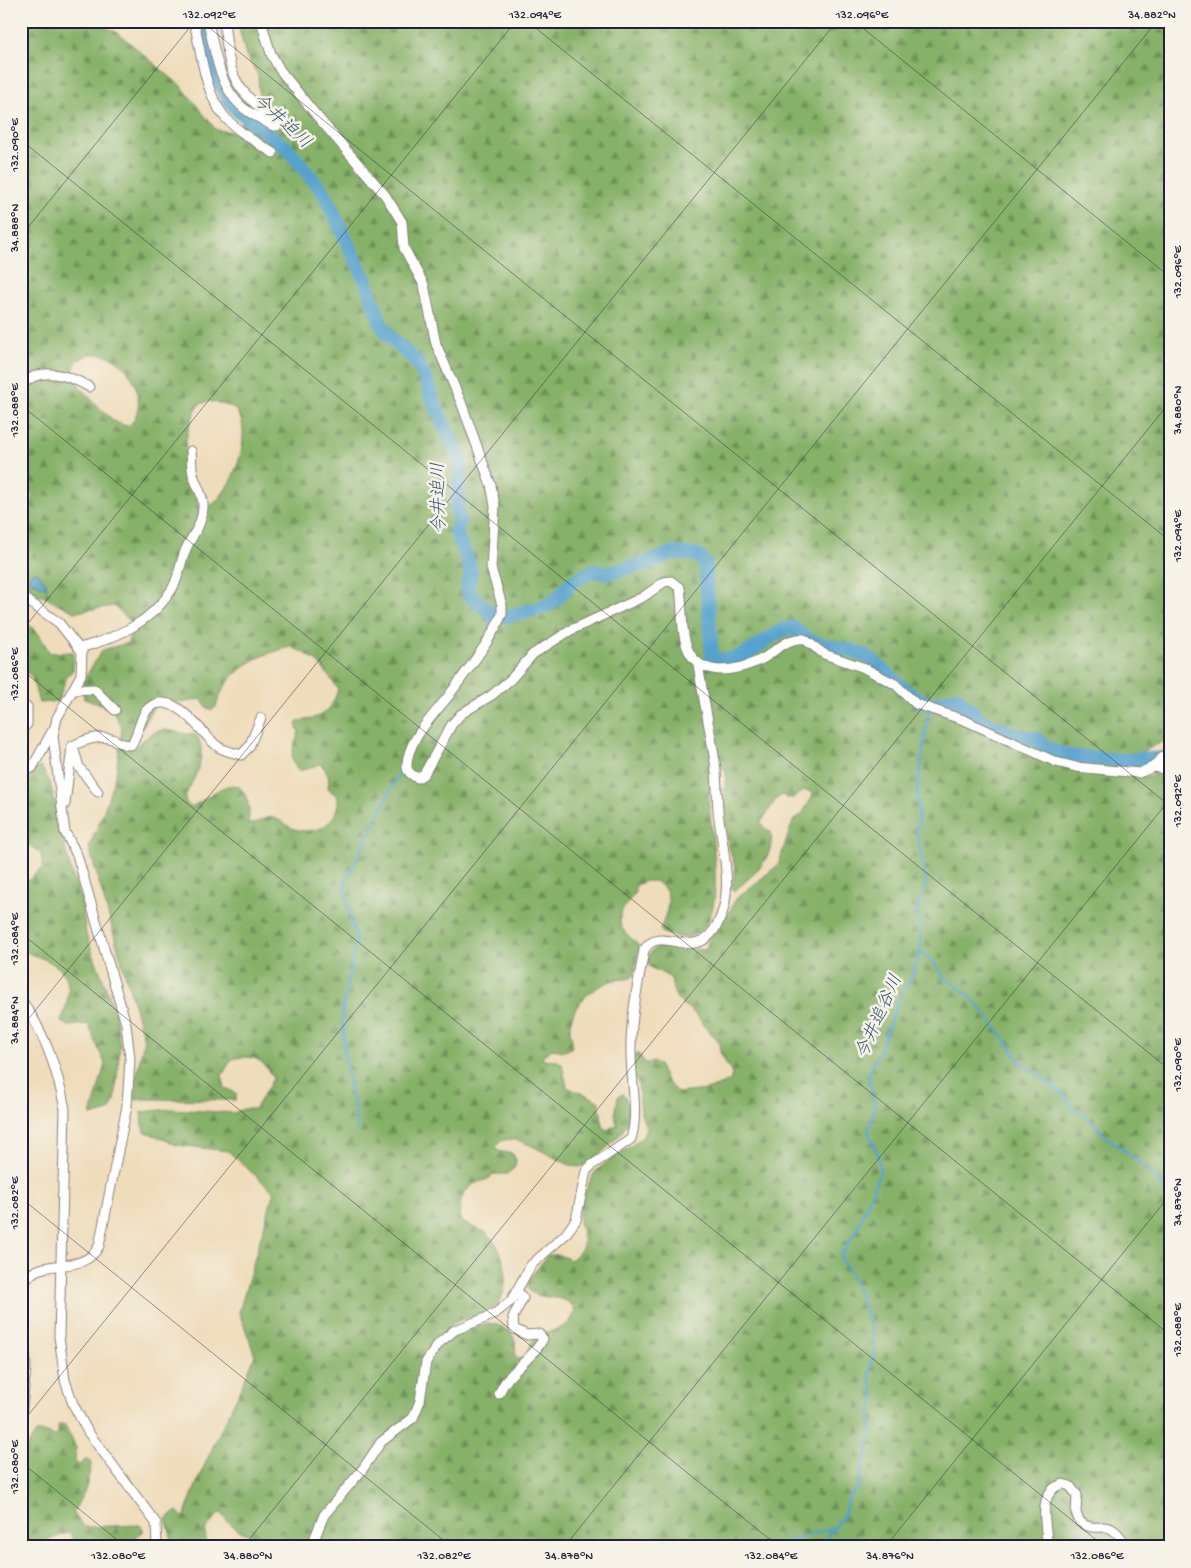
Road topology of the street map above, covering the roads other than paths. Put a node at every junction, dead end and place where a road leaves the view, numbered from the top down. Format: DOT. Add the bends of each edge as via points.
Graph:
graph roads {
  1 [pos="194,21"];
  2 [pos="208,21"];
  3 [pos="224,21"];
  4 [pos="261,21"];
  5 [pos="273,153"];
  6 [pos="21,386"];
  7 [pos="89,387"];
  8 [pos="191,452"];
  9 [pos="21,596"];
  10 [pos="80,648"];
  11 [pos="698,664"];
  12 [pos="74,690"];
  13 [pos="27,707"];
  14 [pos="115,710"];
  15 [pos="24,718"];
  16 [pos="261,718"];
  17 [pos="54,730"];
  18 [pos="21,731"];
  19 [pos="72,746"];
  20 [pos="1170,750"];
  21 [pos="1153,767"];
  22 [pos="21,769"];
  23 [pos="1170,770"];
  24 [pos="98,792"];
  25 [pos="63,814"];
  26 [pos="21,999"];
  27 [pos="60,1266"];
  28 [pos="517,1291"];
  29 [pos="21,1296"];
  30 [pos="499,1394"];
  31 [pos="21,1417"];
  32 [pos="157,1547"];
  33 [pos="311,1547"];
  34 [pos="1048,1547"];
  35 [pos="1127,1547"];
  1 -- 5 [label="street" via="217,105 241,132"];
  2 -- 3 [label="street" via="229,92 244,109 277,126 278,122 247,96 233,78"];
  4 -- 11 [label="street" via="271,54 280,70 385,195 402,222 404,248 424,285 436,344 491,486 494,506 491,568 502,614 450,694 416,738 406,764 407,770 418,778 424,774 461,714 504,684 533,654 571,630 643,597 664,582 671,581 680,588 685,640 689,655"];
  6 -- 7 [label="street" via="34,375 58,374"];
  8 -- 10 [label="street" via="203,508 200,523 185,551 172,589 135,626"];
  9 -- 10 [label="street" via="60,623"];
  10 -- 12 [label="street" via="82,671"];
  11 -- 21 [label="street" via="723,670 748,666 791,640 804,639 824,654 862,667 895,684 916,704 964,720 1056,762 1139,773"];
  11 -- 28 [label="street" via="715,762 718,812 726,860 723,906 717,925 703,941 684,944 657,940 644,950 632,1023 634,1122 631,1139 586,1172 576,1220 565,1235 531,1265"];
  12 -- 14 [label="street" via="94,689"];
  12 -- 17 [label="street" via="57,718"];
  13 -- 15 [label="street"];
  15 -- 18 [label="street" via="27,724"];
  16 -- 19 [label="street" via="243,755 218,747 193,719 175,707 163,704 153,705 147,711 131,745 100,738"];
  17 -- 22 [label="street" via="32,768"];
  17 -- 25 [label="street" via="52,736"];
  19 -- 24 [label="street" via="79,767"];
  19 -- 25 [label="street"];
  20 -- 21 [label="street"];
  21 -- 23 [label="street"];
  25 -- 27 [label="street" via="66,836 77,855 126,1024 130,1059 127,1106 98,1246 89,1260"];
  26 -- 27 [label="street" via="49,1046 65,1109"];
  27 -- 29 [label="street" via="32,1273 23,1285"];
  27 -- 32 [label="street" via="60,1350 73,1404 88,1432 156,1523"];
  28 -- 30 [label="street" via="523,1298 513,1317 514,1329 527,1335 540,1334 543,1339 523,1364 506,1378"];
  28 -- 33 [label="street" via="504,1309 455,1330 439,1343 426,1362 418,1411 408,1424 381,1442 362,1470 333,1502 318,1526"];
  29 -- 31 [label="street" via="26,1367"];
  34 -- 35 [label="street" via="1044,1514 1046,1500 1052,1490 1063,1484 1070,1486 1077,1495 1076,1513 1080,1522 1090,1527 1112,1528"];
}
